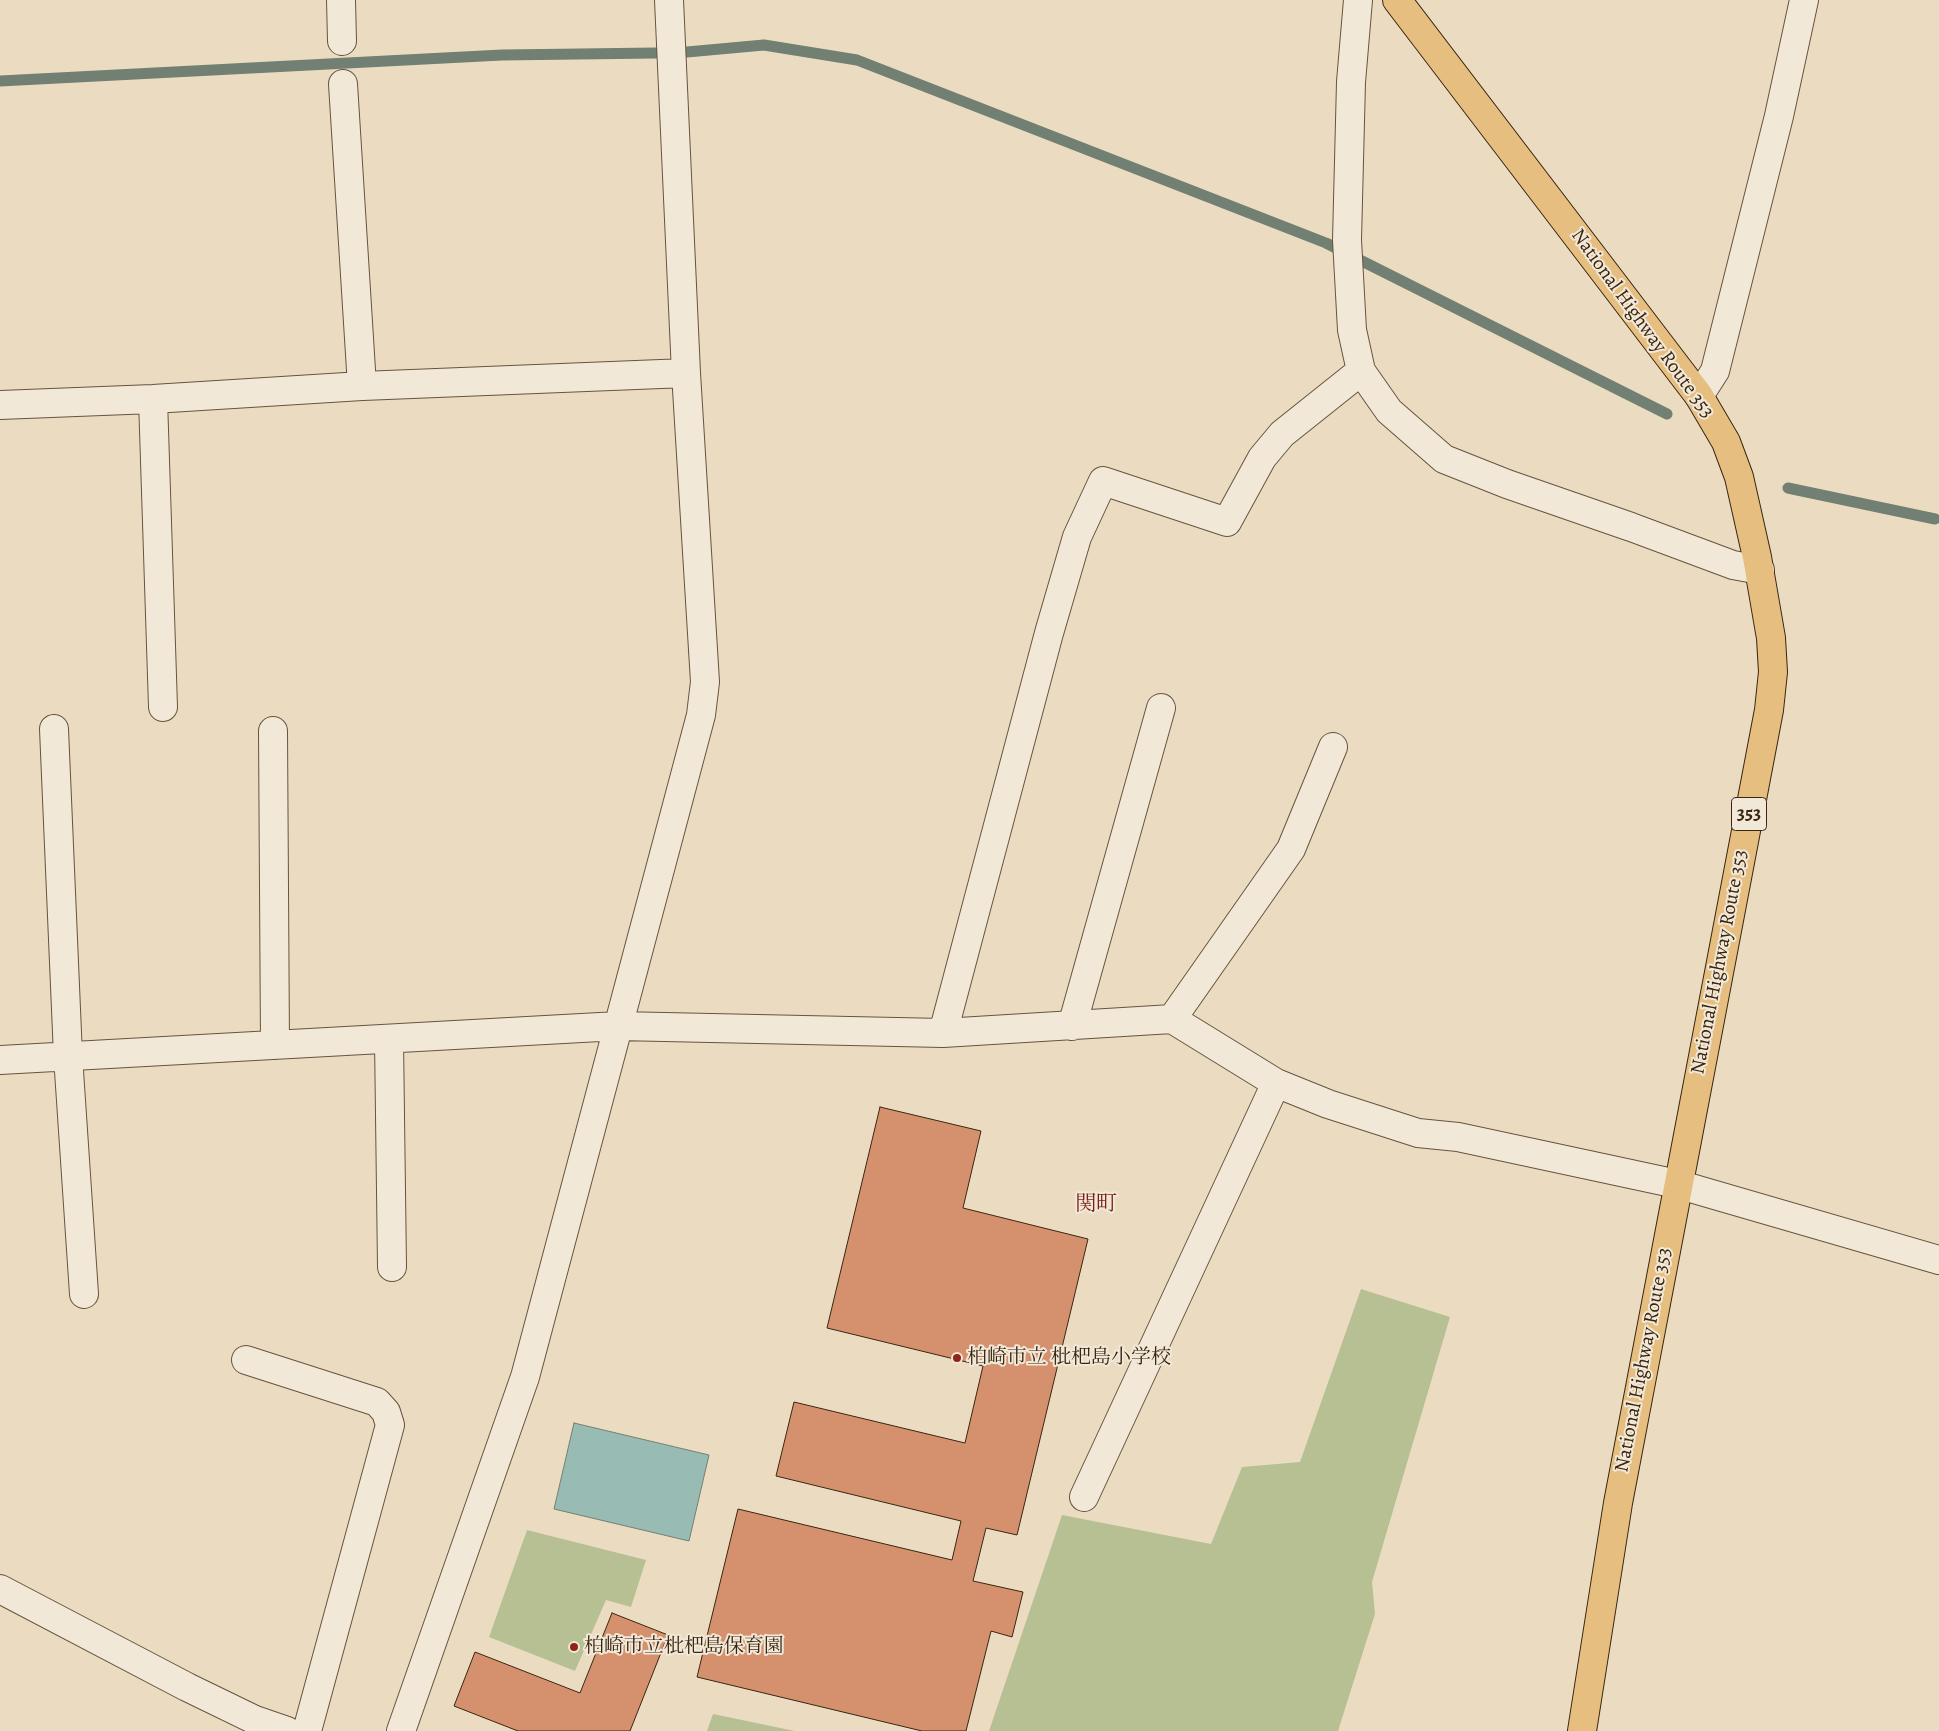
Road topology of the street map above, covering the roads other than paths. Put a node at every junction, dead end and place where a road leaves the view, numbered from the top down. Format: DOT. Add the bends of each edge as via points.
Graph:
graph roads {
  1 [pos="341,0"];
  2 [pos="670,0"];
  3 [pos="1358,0"];
  4 [pos="1397,0"];
  5 [pos="1804,0"];
  6 [pos="342,41"];
  7 [pos="343,84"];
  8 [pos="1361,371"];
  9 [pos="686,373"];
  10 [pos="362,386"];
  11 [pos="1699,396"];
  12 [pos="153,400"];
  13 [pos="0,405"];
  14 [pos="1760,570"];
  15 [pos="163,707"];
  16 [pos="1162,708"];
  17 [pos="54,729"];
  18 [pos="273,732"];
  19 [pos="1333,748"];
  20 [pos="1172,1019"];
  21 [pos="618,1026"];
  22 [pos="1072,1026"];
  23 [pos="943,1033"];
  24 [pos="389,1039"];
  25 [pos="274,1045"];
  26 [pos="68,1056"];
  27 [pos="0,1060"];
  28 [pos="1276,1083"];
  29 [pos="1677,1184"];
  30 [pos="1939,1260"];
  31 [pos="392,1267"];
  32 [pos="84,1294"];
  33 [pos="246,1360"];
  34 [pos="1084,1497"];
  35 [pos="0,1590"];
  36 [pos="287,1731"];
  37 [pos="307,1731"];
  38 [pos="401,1731"];
  39 [pos="1582,1731"];
  1 -- 6 [label="street"];
  2 -- 9 [label="street"];
  3 -- 8 [label="street" via="1351,82 1347,271 1352,330"];
  4 -- 11 [label="highway, National Highway Route 353 / 353"];
  5 -- 11 [label="street" via="1716,372"];
  7 -- 10 [label="street"];
  8 -- 14 [label="street" via="1389,411 1444,459 1733,565"];
  8 -- 23 [label="street" via="1282,434 1262,458 1227,522 1103,481 1074,546"];
  9 -- 10 [label="street"];
  9 -- 21 [label="street" via="706,682 701,715"];
  10 -- 12 [label="street"];
  11 -- 14 [label="highway, National Highway Route 353 / 353" via="1726,442 1739,478"];
  12 -- 13 [label="street"];
  12 -- 15 [label="street"];
  14 -- 29 [label="highway, National Highway Route 353 / 353" via="1771,638 1773,672 1769,710"];
  16 -- 22 [label="street"];
  17 -- 26 [label="street"];
  18 -- 25 [label="street"];
  19 -- 20 [label="street" via="1291,849"];
  20 -- 22 [label="street"];
  20 -- 28 [label="street"];
  21 -- 23 [label="street"];
  21 -- 24 [label="street"];
  21 -- 38 [label="street" via="525,1377"];
  22 -- 23 [label="street"];
  24 -- 25 [label="street"];
  24 -- 31 [label="street"];
  25 -- 26 [label="street"];
  26 -- 27 [label="street"];
  26 -- 32 [label="street"];
  28 -- 29 [label="street" via="1328,1104 1418,1133 1458,1137"];
  28 -- 34 [label="street"];
  29 -- 30 [label="street"];
  29 -- 39 [label="highway, National Highway Route 353 / 353" via="1618,1504"];
  33 -- 37 [label="street" via="376,1402 386,1412 390,1425"];
  35 -- 36 [label="street" via="254,1720"];
}
